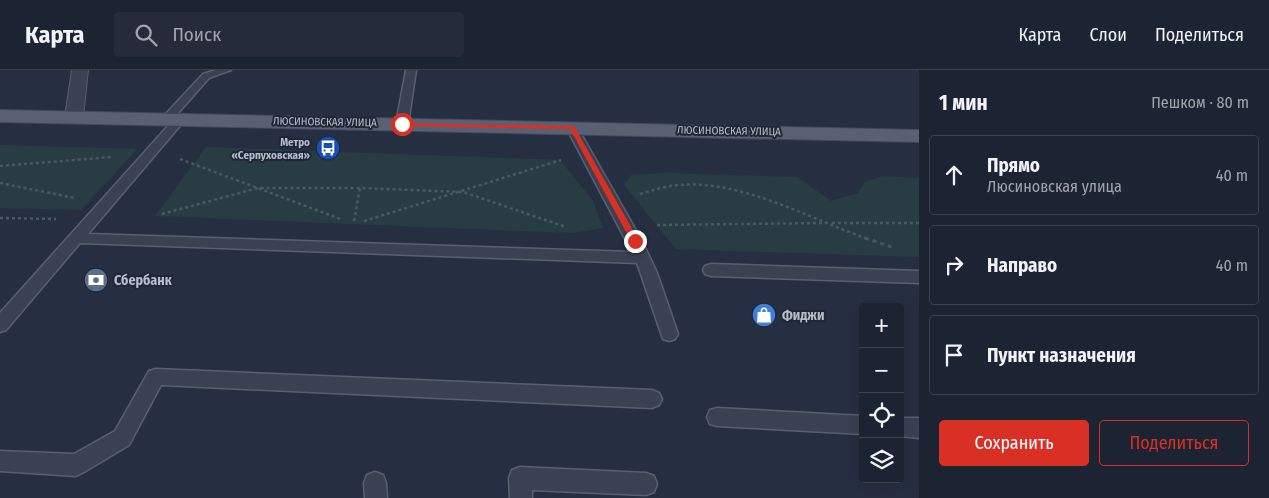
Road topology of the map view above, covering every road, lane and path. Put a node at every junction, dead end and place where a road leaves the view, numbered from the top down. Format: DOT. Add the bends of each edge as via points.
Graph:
graph roads {
  1 [pos="80,70"];
  2 [pos="226,70"];
  3 [pos="411,70"];
  4 [pos="0,116"];
  5 [pos="74,117"];
  6 [pos="174,119"];
  7 [pos="402,124"];
  8 [pos="572,127"];
  9 [pos="919,136"];
  10 [pos="150,154"];
  11 [pos="585,154"];
  12 [pos="0,166"];
  13 [pos="0,183"];
  14 [pos="258,188"];
  15 [pos="360,188"];
  16 [pos="463,192"];
  17 [pos="106,204"];
  18 [pos="616,204"];
  19 [pos="155,216"];
  20 [pos="0,218"];
  21 [pos="92,220"];
  22 [pos="919,223"];
  23 [pos="354,224"];
  24 [pos="829,224"];
  25 [pos="627,226"];
  26 [pos="572,229"];
  27 [pos="76,238"];
  28 [pos="900,250"];
  29 [pos="643,258"];
  30 [pos="711,270"];
  31 [pos="919,277"];
  32 [pos="0,325"];
  33 [pos="669,334"];
  34 [pos="652,400"];
  35 [pos="717,417"];
  36 [pos="859,425"];
  37 [pos="904,427"];
  38 [pos="919,428"];
  39 [pos="0,461"];
  40 [pos="646,484"];
  41 [pos="521,498"];
  1 -- 5 [label="street"];
  2 -- 6 [label="lane" via="206,76"];
  3 -- 7 [label="lane"];
  4 -- 5 [label="main road, ЛЮСИНОВСКАЯ УЛИЦА"];
  5 -- 6 [label="main road, ЛЮСИНОВСКАЯ УЛИЦА"];
  6 -- 7 [label="main road, ЛЮСИНОВСКАЯ УЛИЦА"];
  6 -- 10 [label="lane"];
  7 -- 8 [label="main road, ЛЮСИНОВСКАЯ УЛИЦА"];
  8 -- 9 [label="main road, ЛЮСИНОВСКАЯ УЛИЦА"];
  8 -- 11 [label="lane"];
  10 -- 12 [label="path"];
  10 -- 14 [label="path" via="173,156"];
  10 -- 17 [label="lane"];
  11 -- 16 [label="path"];
  11 -- 18 [label="lane"];
  13 -- 17 [label="path"];
  14 -- 15 [label="path"];
  14 -- 19 [label="path"];
  14 -- 23 [label="path"];
  15 -- 16 [label="path"];
  15 -- 23 [label="path"];
  16 -- 23 [label="path"];
  16 -- 26 [label="path"];
  17 -- 21 [label="lane"];
  18 -- 24 [label="path" via="669,186 694,185 774,202"];
  18 -- 25 [label="lane"];
  20 -- 21 [label="path"];
  21 -- 27 [label="lane"];
  22 -- 24 [label="path"];
  24 -- 25 [label="path"];
  24 -- 28 [label="path"];
  25 -- 29 [label="lane"];
  27 -- 29 [label="lane"];
  27 -- 32 [label="lane"];
  29 -- 33 [label="lane"];
  30 -- 31 [label="lane"];
  34 -- 39 [label="lane" via="156,377 122,438 76,465"];
  35 -- 36 [label="lane"];
  37 -- 38 [label="lane"];
  40 -- 41 [label="lane" via="520,478"];
}
